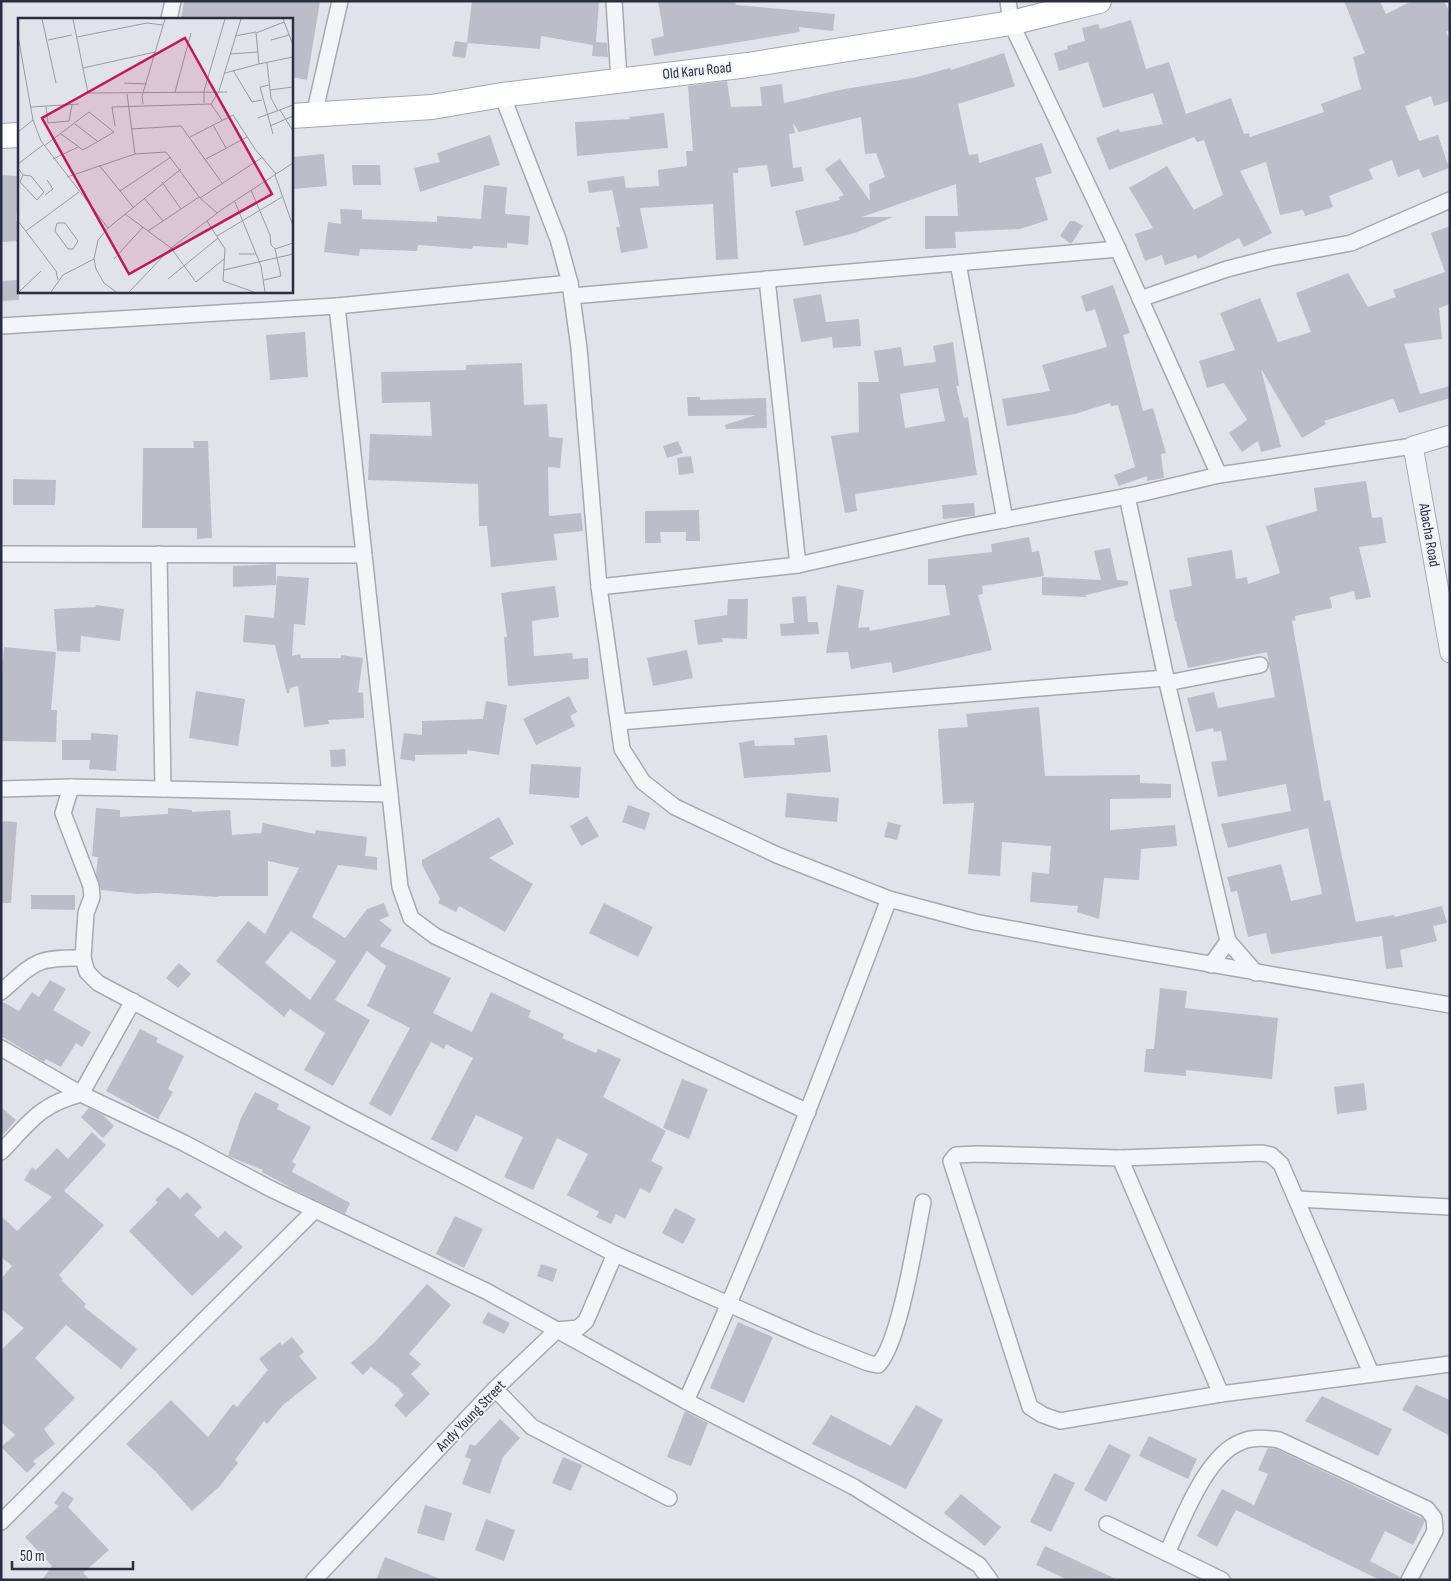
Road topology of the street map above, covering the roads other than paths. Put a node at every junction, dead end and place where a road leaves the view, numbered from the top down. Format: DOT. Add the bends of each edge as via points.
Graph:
graph roads {
  1 [pos="173,1"];
  2 [pos="340,1"];
  3 [pos="614,1"];
  4 [pos="1100,1"];
  5 [pos="1009,12"];
  6 [pos="169,18"];
  7 [pos="619,80"];
  8 [pos="502,95"];
  9 [pos="303,116"];
  10 [pos="18,135"];
  11 [pos="1,136"];
  12 [pos="1450,200"];
  13 [pos="1118,249"];
  14 [pos="958,263"];
  15 [pos="767,279"];
  16 [pos="571,290"];
  17 [pos="1140,299"];
  18 [pos="337,306"];
  19 [pos="1,326"];
  20 [pos="1450,435"];
  21 [pos="1413,446"];
  22 [pos="1219,475"];
  23 [pos="1127,496"];
  24 [pos="1005,520"];
  25 [pos="1,554"];
  26 [pos="159,554"];
  27 [pos="364,555"];
  28 [pos="798,565"];
  29 [pos="599,587"];
  30 [pos="1450,653"];
  31 [pos="1260,665"];
  32 [pos="1166,680"];
  33 [pos="619,722"];
  34 [pos="71,787"];
  35 [pos="1,788"];
  36 [pos="163,789"];
  37 [pos="390,794"];
  38 [pos="889,899"];
  39 [pos="1228,941"];
  40 [pos="83,958"];
  41 [pos="1211,965"];
  42 [pos="1256,973"];
  43 [pos="1,992"];
  44 [pos="133,1001"];
  45 [pos="1450,1005"];
  46 [pos="1,1048"];
  47 [pos="81,1094"];
  48 [pos="808,1112"];
  49 [pos="1,1152"];
  50 [pos="1120,1158"];
  51 [pos="1297,1199"];
  52 [pos="924,1202"];
  53 [pos="1450,1207"];
  54 [pos="315,1210"];
  55 [pos="615,1254"];
  56 [pos="729,1306"];
  57 [pos="557,1330"];
  58 [pos="1450,1364"];
  59 [pos="1371,1372"];
  60 [pos="495,1389"];
  61 [pos="1221,1394"];
  62 [pos="686,1400"];
  63 [pos="669,1498"];
  64 [pos="1,1522"];
  65 [pos="1108,1524"];
  66 [pos="1167,1553"];
  67 [pos="314,1580"];
  68 [pos="990,1580"];
  69 [pos="1222,1580"];
  70 [pos="1409,1580"];
  1 -- 6 [label="street"];
  2 -- 9 [label="street"];
  3 -- 7 [label="street"];
  4 -- 5 [label="main road, Old Karu Road"];
  5 -- 7 [label="main road, Old Karu Road" via="748,65"];
  5 -- 13 [label="street"];
  7 -- 8 [label="main road, Old Karu Road"];
  8 -- 9 [label="main road, Old Karu Road" via="432,107"];
  8 -- 16 [label="street" via="558,240"];
  10 -- 11 [label="main road"];
  12 -- 17 [label="street" via="1351,243 1244,264"];
  13 -- 14 [label="street"];
  13 -- 17 [label="street"];
  14 -- 15 [label="street"];
  14 -- 24 [label="street"];
  15 -- 16 [label="street"];
  15 -- 28 [label="street"];
  16 -- 18 [label="street"];
  16 -- 29 [label="street"];
  17 -- 22 [label="street"];
  18 -- 19 [label="street"];
  18 -- 27 [label="street"];
  20 -- 21 [label="street"];
  21 -- 22 [label="street"];
  21 -- 30 [label="street, Abacha Road"];
  22 -- 23 [label="street"];
  23 -- 24 [label="street"];
  23 -- 32 [label="street"];
  24 -- 28 [label="street"];
  25 -- 26 [label="street"];
  26 -- 27 [label="street"];
  26 -- 36 [label="street"];
  27 -- 37 [label="street"];
  28 -- 29 [label="street"];
  29 -- 33 [label="street"];
  31 -- 32 [label="street"];
  32 -- 33 [label="street"];
  32 -- 39 [label="street"];
  33 -- 38 [label="street" via="622,749 643,782 675,807 777,855"];
  34 -- 35 [label="street"];
  34 -- 36 [label="street"];
  34 -- 40 [label="street" via="63,813 92,897 86,913"];
  36 -- 37 [label="street"];
  37 -- 48 [label="street" via="400,887 411,918 435,936"];
  38 -- 41 [label="street" via="975,922"];
  38 -- 48 [label="street"];
  39 -- 41 [label="street"];
  39 -- 42 [label="street"];
  40 -- 43 [label="street" via="56,957 34,963"];
  40 -- 44 [label="street" via="87,972 98,983"];
  41 -- 42 [label="street"];
  42 -- 45 [label="street"];
  44 -- 47 [label="street"];
  44 -- 55 [label="street" via="350,1118"];
  46 -- 47 [label="street"];
  47 -- 49 [label="street" via="57,1100 38,1113"];
  47 -- 54 [label="street" via="184,1142"];
  48 -- 56 [label="street"];
  50 -- 51 [label="street" via="1271,1155 1282,1164"];
  50 -- 61 [label="street"];
  50 -- 61 [label="street" via="978,1154 956,1155 951,1161 1030,1407 1060,1421"];
  51 -- 53 [label="street"];
  51 -- 59 [label="street"];
  52 -- 56 [label="street" via="894,1337 885,1358 878,1365"];
  54 -- 57 [label="street" via="486,1291"];
  54 -- 64 [label="street"];
  55 -- 56 [label="street"];
  55 -- 57 [label="street" via="586,1320 578,1328"];
  56 -- 62 [label="street"];
  57 -- 60 [label="street, Andy Young Street"];
  57 -- 62 [label="street"];
  58 -- 59 [label="street"];
  59 -- 61 [label="street"];
  60 -- 63 [label="street" via="532,1427"];
  60 -- 67 [label="street, Andy Young Street"];
  62 -- 68 [label="street" via="854,1487 979,1565"];
  65 -- 66 [label="street"];
  66 -- 69 [label="street"];
  66 -- 70 [label="street" via="1210,1468 1240,1442 1266,1438 1279,1440 1427,1510 1434,1518 1435,1531"];
}
